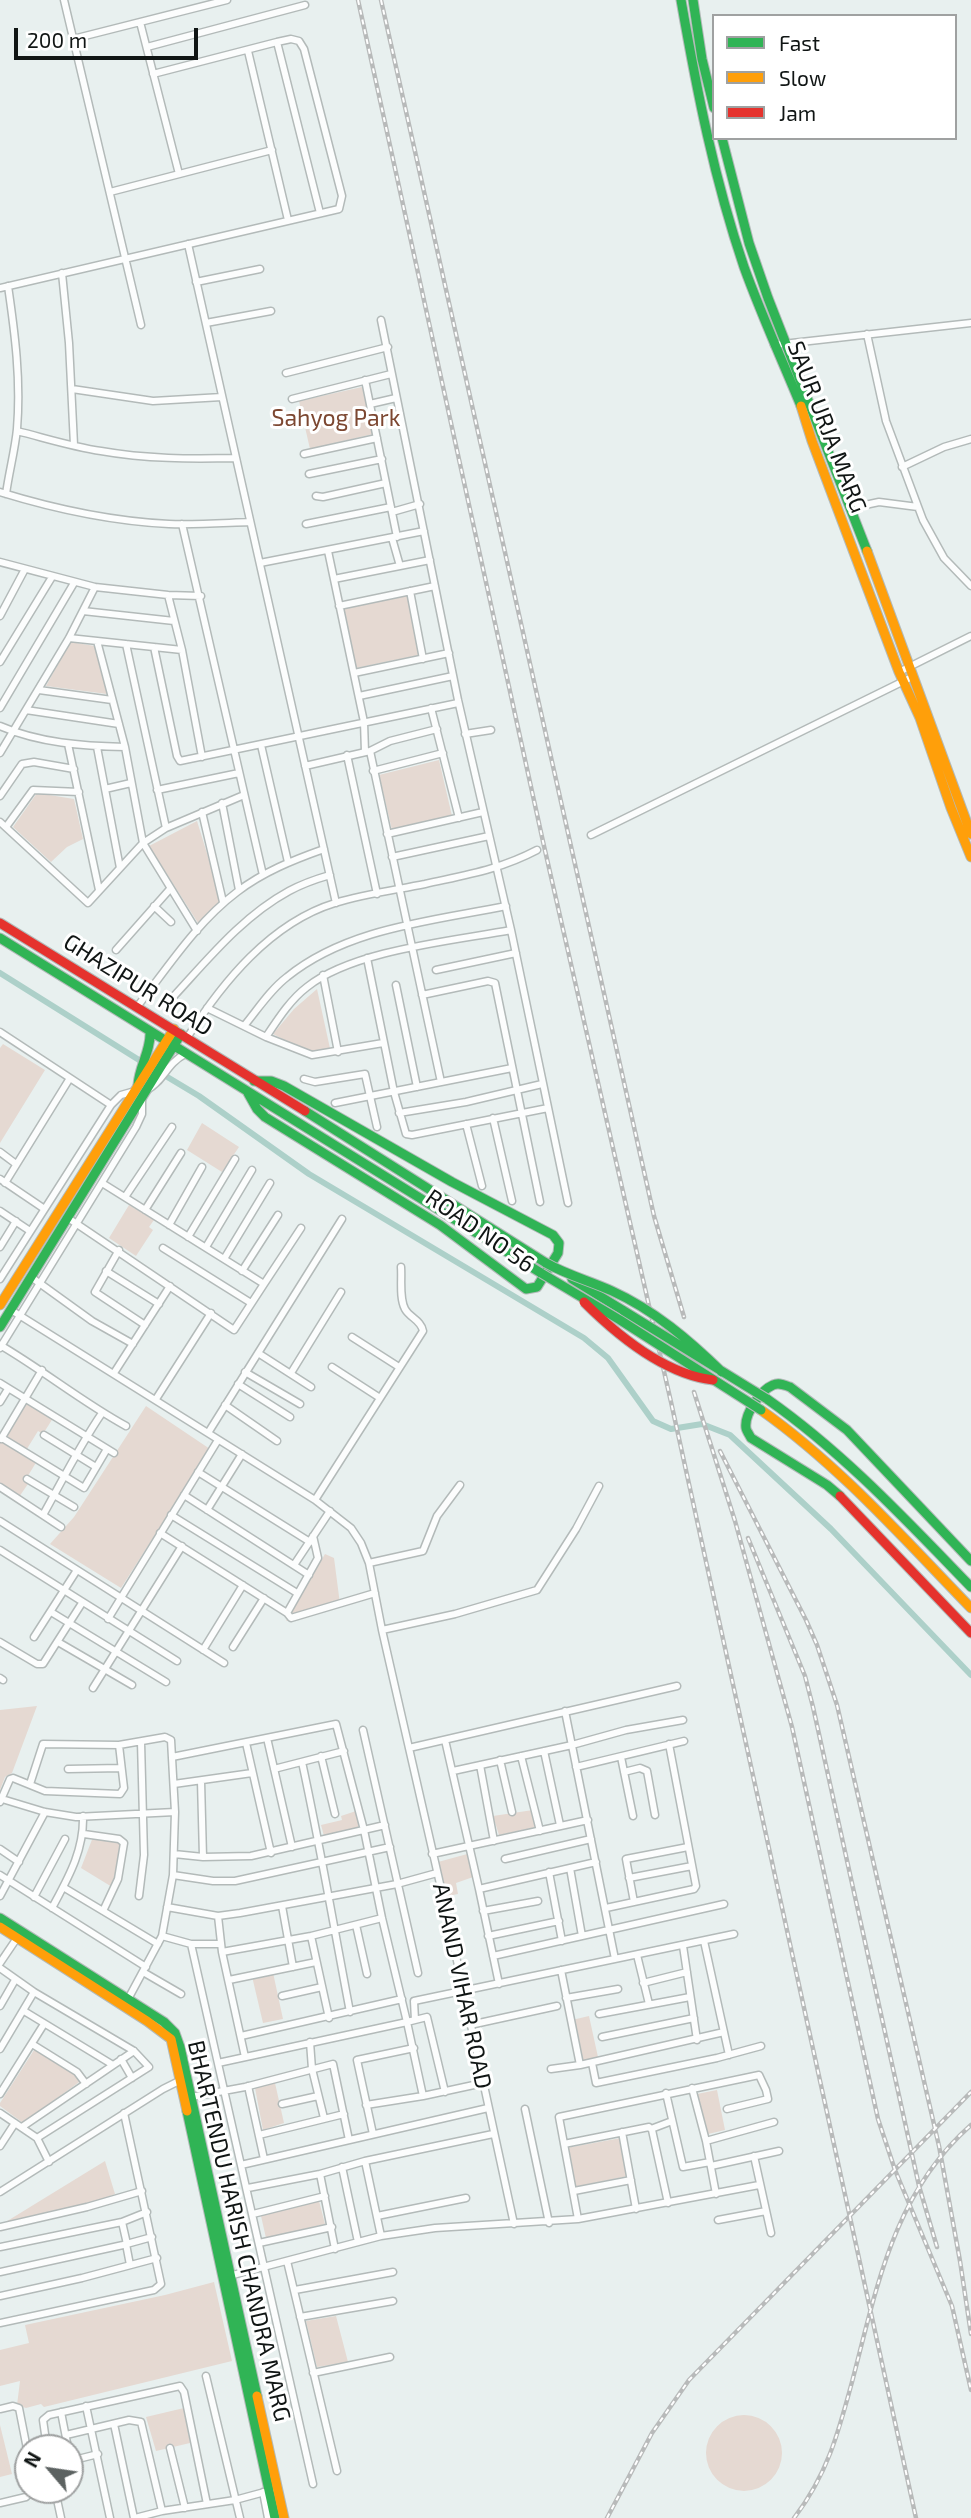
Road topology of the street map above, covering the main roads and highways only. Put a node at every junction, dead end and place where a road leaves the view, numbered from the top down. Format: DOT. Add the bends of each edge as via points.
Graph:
graph roads {
  1 [pos="681,0"];
  2 [pos="693,0"];
  3 [pos="712,100"];
  4 [pos="723,140"];
  5 [pos="847,498"];
  6 [pos="835,502"];
  7 [pos="906,674"];
  8 [pos="971,834"];
  9 [pos="970,850"];
  10 [pos="0,923"];
  11 [pos="0,938"];
  12 [pos="150,1014"];
  13 [pos="147,1030"];
  14 [pos="181,1034"];
  15 [pos="169,1044"];
  16 [pos="162,1055"];
  17 [pos="214,1055"];
  18 [pos="206,1067"];
  19 [pos="254,1081"];
  20 [pos="143,1086"];
  21 [pos="248,1093"];
  22 [pos="0,1305"];
  23 [pos="0,1327"];
  24 [pos="720,1377"];
  25 [pos="971,1561"];
  26 [pos="971,1587"];
  27 [pos="968,1605"];
  28 [pos="971,1616"];
  29 [pos="971,1633"];
  30 [pos="0,1919"];
  31 [pos="0,1927"];
  32 [pos="126,2003"];
  33 [pos="227,2276"];
  34 [pos="270,2490"];
  35 [pos="275,2518"];
  36 [pos="284,2518"];
  1 -- 6 [label="main road, SAUR URJA MARG" via="702,119 744,266"];
  2 -- 3 [label="main road"];
  4 -- 5 [label="main road, SAUR URJA MARG" via="750,243"];
  5 -- 6 [label="main road"];
  5 -- 7 [label="main road, SAUR URJA MARG"];
  6 -- 7 [label="main road, SAUR URJA MARG"];
  7 -- 8 [label="main road, SAUR URJA MARG"];
  7 -- 9 [label="main road, SAUR URJA MARG" via="951,808"];
  10 -- 12 [label="main road, GHAZIPUR ROAD"];
  11 -- 13 [label="main road, GHAZIPUR ROAD"];
  12 -- 13 [label="main road"];
  12 -- 14 [label="main road, GHAZIPUR ROAD"];
  13 -- 15 [label="main road, GHAZIPUR ROAD"];
  13 -- 16 [label="main road"];
  14 -- 15 [label="main road"];
  14 -- 17 [label="main road, GHAZIPUR ROAD"];
  15 -- 16 [label="main road"];
  15 -- 18 [label="main road, GHAZIPUR ROAD"];
  16 -- 20 [label="main road"];
  16 -- 20 [label="main road"];
  17 -- 18 [label="main road"];
  17 -- 19 [label="main road, GHAZIPUR ROAD"];
  18 -- 21 [label="main road, GHAZIPUR ROAD"];
  19 -- 21 [label="main road, ROAD NO 56" via="284,1086 553,1235 559,1243 558,1253 537,1287 526,1289 440,1224 265,1117"];
  19 -- 24 [label="main road, GHAZIPUR ROAD, bridge"];
  20 -- 22 [label="main road"];
  20 -- 23 [label="main road"];
  21 -- 24 [label="main road, GHAZIPUR ROAD, bridge"];
  24 -- 26 [label="main road, bridge" via="802,1422 848,1462"];
  24 -- 27 [label="main road, bridge" via="839,1473"];
  25 -- 29 [label="main road" via="847,1430 790,1387 770,1387 749,1413 745,1424 751,1437 842,1498"];
  27 -- 28 [label="main road"];
  30 -- 32 [label="main road, BHARTENDU HARISH CHANDRA MARG"];
  31 -- 32 [label="main road, BHARTENDU HARISH CHANDRA MARG"];
  32 -- 33 [label="main road, BHARTENDU HARISH CHANDRA MARG" via="170,2039"];
  32 -- 33 [label="main road, BHARTENDU HARISH CHANDRA MARG" via="164,2022 175,2033"];
  33 -- 34 [label="main road, BHARTENDU HARISH CHANDRA MARG"];
  34 -- 35 [label="main road, BHARTENDU HARISH CHANDRA MARG"];
  34 -- 36 [label="main road, BHARTENDU HARISH CHANDRA MARG"];
}
